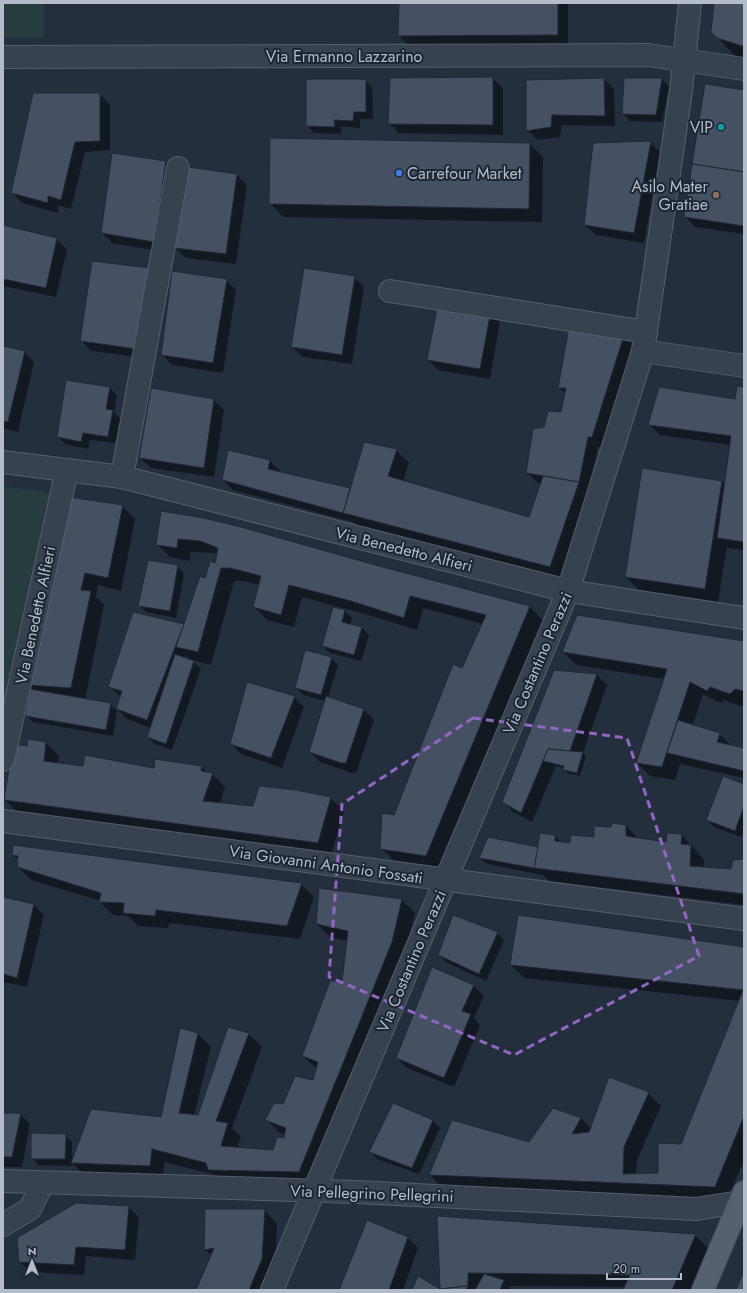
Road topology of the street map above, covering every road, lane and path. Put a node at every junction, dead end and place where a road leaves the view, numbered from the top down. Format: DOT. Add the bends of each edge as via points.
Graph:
graph roads {
  1 [pos="690,3"];
  2 [pos="3,57"];
  3 [pos="685,61"];
  4 [pos="744,68"];
  5 [pos="178,168"];
  6 [pos="390,291"];
  7 [pos="645,342"];
  8 [pos="744,366"];
  9 [pos="3,462"];
  10 [pos="66,470"];
  11 [pos="122,477"];
  12 [pos="568,591"];
  13 [pos="744,618"];
  14 [pos="3,760"];
  15 [pos="3,821"];
  16 [pos="445,880"];
  17 [pos="744,919"];
  18 [pos="3,1181"];
  19 [pos="43,1182"];
  20 [pos="314,1190"];
  21 [pos="743,1200"];
  22 [pos="3,1225"];
  23 [pos="272,1290"];
  24 [pos="703,1290"];
  1 -- 3 [label="street, Via Costantino Perazzi"];
  2 -- 3 [label="street, Via Ermanno Lazzarino" via="648,55"];
  3 -- 4 [label="street, Via Ermanno Lazzarino"];
  3 -- 7 [label="street, Via Costantino Perazzi"];
  5 -- 11 [label="street"];
  6 -- 7 [label="street"];
  7 -- 8 [label="street"];
  7 -- 12 [label="street, Via Costantino Perazzi"];
  9 -- 10 [label="street, Via Benedetto Alfieri"];
  10 -- 11 [label="street, Via Benedetto Alfieri"];
  10 -- 14 [label="street, Via Benedetto Alfieri"];
  11 -- 12 [label="street, Via Benedetto Alfieri"];
  12 -- 13 [label="street, Via Benedetto Alfieri"];
  12 -- 16 [label="street, Via Costantino Perazzi"];
  15 -- 16 [label="street, Via Giovanni Antonio Fossati"];
  16 -- 17 [label="street, Via Giovanni Antonio Fossati"];
  16 -- 20 [label="street, Via Costantino Perazzi"];
  18 -- 19 [label="street, Via Pellegrino Pellegrini"];
  19 -- 20 [label="street, Via Pellegrino Pellegrini"];
  19 -- 22 [label="street" via="30,1209"];
  20 -- 21 [label="street, Via Pellegrino Pellegrini" via="696,1209"];
  20 -- 23 [label="street, Via Costantino Perazzi"];
  21 -- 24 [label="main road"];
}
